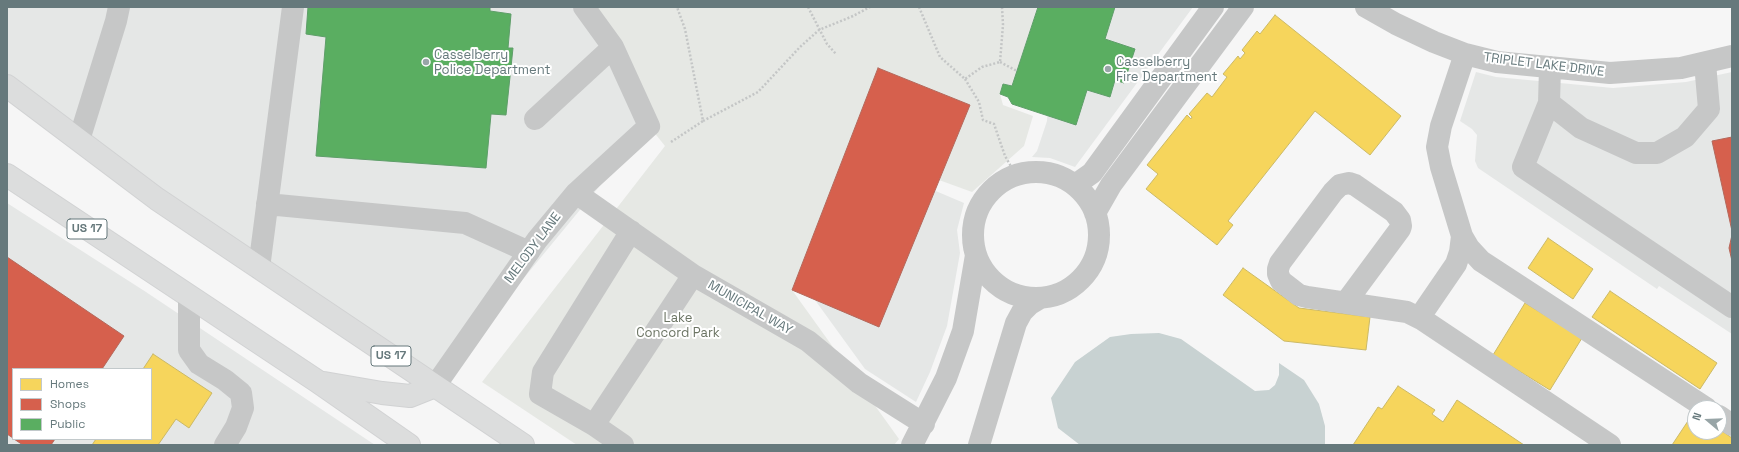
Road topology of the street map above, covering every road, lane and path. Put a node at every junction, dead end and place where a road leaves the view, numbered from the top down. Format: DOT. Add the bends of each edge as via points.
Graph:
graph roads {
  1 [pos="118,7"];
  2 [pos="293,7"];
  3 [pos="584,7"];
  4 [pos="677,7"];
  5 [pos="808,7"];
  6 [pos="870,7"];
  7 [pos="919,7"];
  8 [pos="1002,7"];
  9 [pos="1213,7"];
  10 [pos="1243,7"];
  11 [pos="1366,7"];
  12 [pos="819,30"];
  13 [pos="613,47"];
  14 [pos="836,54"];
  15 [pos="1465,54"];
  16 [pos="1732,56"];
  17 [pos="1000,62"];
  18 [pos="1705,62"];
  19 [pos="1550,67"];
  20 [pos="1017,71"];
  21 [pos="965,79"];
  22 [pos="7,86"];
  23 [pos="1549,102"];
  24 [pos="536,119"];
  25 [pos="703,121"];
  26 [pos="79,140"];
  27 [pos="665,145"];
  28 [pos="1013,170"];
  29 [pos="7,176"];
  30 [pos="1075,185"];
  31 [pos="576,192"];
  32 [pos="267,204"];
  33 [pos="1096,213"];
  34 [pos="631,231"];
  35 [pos="1462,236"];
  36 [pos="529,252"];
  37 [pos="976,255"];
  38 [pos="259,268"];
  39 [pos="693,275"];
  40 [pos="189,297"];
  41 [pos="1040,298"];
  42 [pos="1346,302"];
  43 [pos="1732,307"];
  44 [pos="1419,318"];
  45 [pos="317,381"];
  46 [pos="435,386"];
  47 [pos="1694,400"];
  48 [pos="924,424"];
  49 [pos="594,425"];
  50 [pos="225,445"];
  51 [pos="409,445"];
  52 [pos="523,445"];
  53 [pos="623,445"];
  54 [pos="912,445"];
  55 [pos="979,445"];
  56 [pos="1610,445"];
  1 -- 26 [label="street" via="116,21"];
  2 -- 32 [label="street"];
  3 -- 13 [label="street"];
  4 -- 25 [label="path" via="685,29"];
  5 -- 12 [label="path"];
  6 -- 12 [label="path"];
  7 -- 21 [label="path" via="940,57"];
  8 -- 17 [label="path"];
  9 -- 30 [label="street" via="1092,173"];
  10 -- 33 [label="street" via="1111,185"];
  11 -- 15 [label="street, TRIPLET LAKE DRIVE" via="1396,24"];
  12 -- 14 [label="path"];
  12 -- 25 [label="path" via="758,92"];
  13 -- 24 [label="street"];
  13 -- 31 [label="street, MELODY LANE" via="649,126"];
  15 -- 19 [label="street, TRIPLET LAKE DRIVE" via="1497,62"];
  15 -- 35 [label="street" via="1441,126 1437,147"];
  16 -- 18 [label="street, TRIPLET LAKE DRIVE"];
  17 -- 20 [label="path"];
  17 -- 21 [label="path" via="982,67"];
  18 -- 19 [label="street, TRIPLET LAKE DRIVE" via="1681,68 1610,73"];
  18 -- 23 [label="street" via="1709,110 1685,137 1657,153 1636,153 1581,128"];
  19 -- 23 [label="street"];
  21 -- 28 [label="path" via="979,102 983,120 994,124 1005,156"];
  22 -- 26 [label="main road, US 17"];
  23 -- 43 [label="street" via="1523,167"];
  25 -- 27 [label="path"];
  26 -- 38 [label="main road, US 17" via="157,199"];
  29 -- 40 [label="main road, US 17"];
  30 -- 33 [label="street" via="1093,204"];
  30 -- 37 [label="street" via="1066,178 1046,172 1025,172 1004,180 988,194 977,212 973,234"];
  31 -- 34 [label="street, MUNICIPAL WAY"];
  31 -- 36 [label="street, MELODY LANE"];
  32 -- 36 [label="street" via="465,223"];
  32 -- 38 [label="street"];
  33 -- 41 [label="street" via="1099,242 1094,261 1083,278 1068,290"];
  34 -- 39 [label="street, MUNICIPAL WAY"];
  34 -- 49 [label="street" via="543,372 540,394"];
  35 -- 44 [label="street" via="1458,260"];
  35 -- 47 [label="street" via="1481,261"];
  36 -- 46 [label="street, MELODY LANE"];
  37 -- 41 [label="street" via="984,271 997,285 1013,294"];
  37 -- 48 [label="street" via="963,331 946,378"];
  38 -- 46 [label="main road, US 17"];
  39 -- 48 [label="street, MUNICIPAL WAY" via="808,342 859,383"];
  39 -- 49 [label="street"];
  40 -- 45 [label="main road, US 17"];
  40 -- 50 [label="street" via="189,350 199,364 241,393 243,408 236,427"];
  41 -- 55 [label="street" via="1022,312 1016,323"];
  42 -- 42 [label="street" via="1307,298 1281,281 1278,268 1333,192 1340,185 1349,182 1394,212 1401,223 1400,229"];
  42 -- 44 [label="street" via="1399,310"];
  44 -- 56 [label="street"];
  45 -- 46 [label="main road" via="410,396"];
  45 -- 51 [label="main road, US 17"];
  46 -- 52 [label="main road, US 17"];
  48 -- 54 [label="street"];
  49 -- 53 [label="street"];
}
